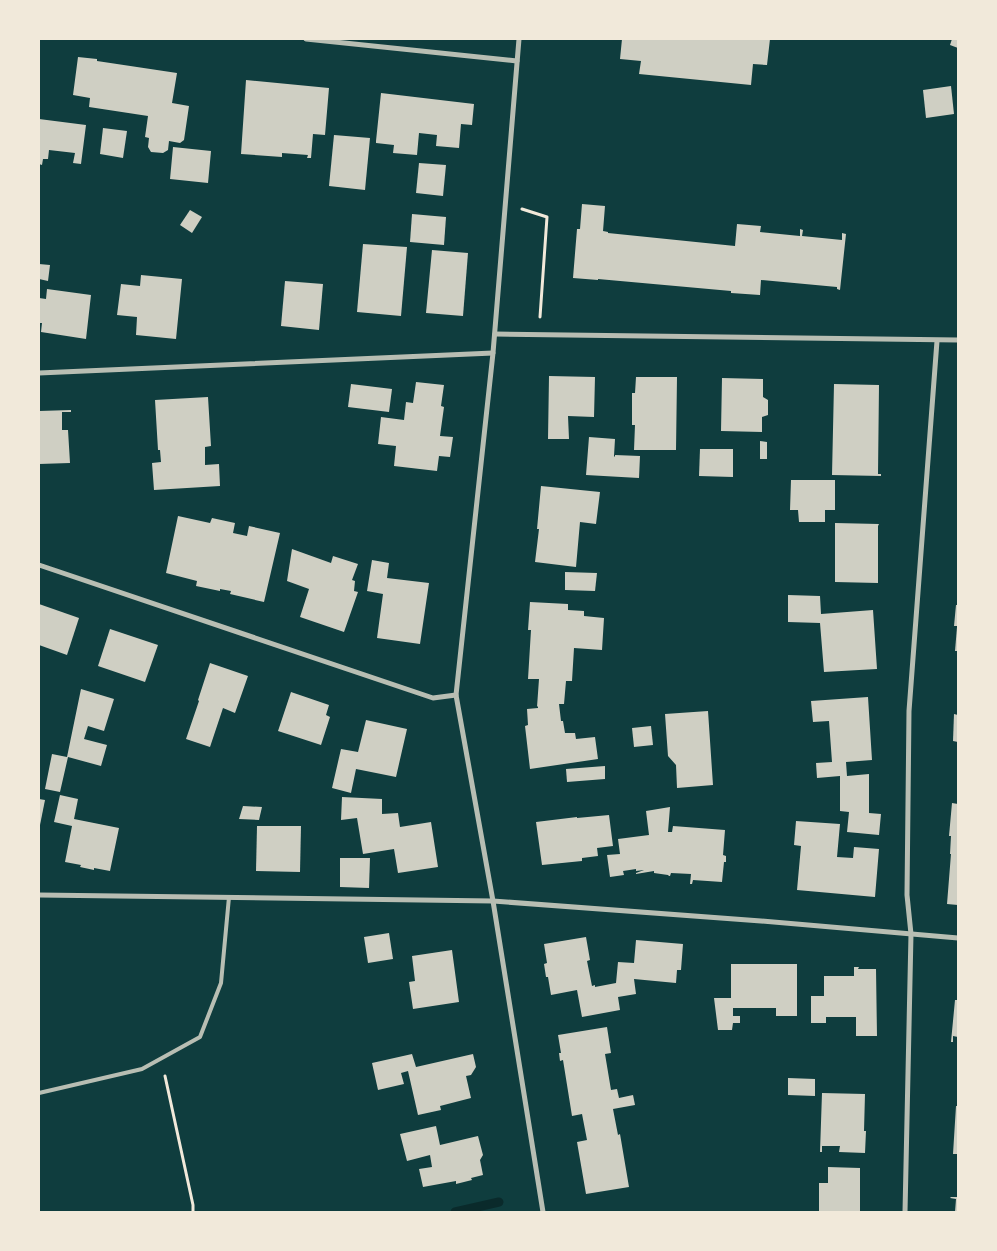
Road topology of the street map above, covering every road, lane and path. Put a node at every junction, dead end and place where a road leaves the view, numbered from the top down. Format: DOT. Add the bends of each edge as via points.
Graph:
graph roads {
  1 [pos="306,39"];
  2 [pos="519,39"];
  3 [pos="517,61"];
  4 [pos="505,204"];
  5 [pos="495,334"];
  6 [pos="539,335"];
  7 [pos="937,340"];
  8 [pos="958,340"];
  9 [pos="493,353"];
  10 [pos="39,373"];
  11 [pos="39,565"];
  12 [pos="456,695"];
  13 [pos="39,895"];
  14 [pos="229,898"];
  15 [pos="493,901"];
  16 [pos="911,934"];
  17 [pos="958,938"];
  18 [pos="161,1058"];
  19 [pos="39,1092"];
  20 [pos="193,1212"];
  21 [pos="543,1212"];
  22 [pos="905,1212"];
  1 -- 3 [label="street"];
  2 -- 3 [label="street"];
  3 -- 4 [label="street"];
  4 -- 5 [label="street"];
  4 -- 6 [label="path" via="547,217"];
  5 -- 6 [label="street"];
  5 -- 9 [label="street"];
  6 -- 7 [label="street"];
  7 -- 8 [label="street"];
  7 -- 16 [label="street" via="909,711 907,895"];
  9 -- 10 [label="street"];
  9 -- 12 [label="street"];
  11 -- 12 [label="street" via="433,698"];
  12 -- 15 [label="street"];
  13 -- 14 [label="street"];
  14 -- 15 [label="street"];
  14 -- 18 [label="lane" via="221,983 200,1037"];
  15 -- 16 [label="street"];
  15 -- 21 [label="street"];
  16 -- 17 [label="street"];
  16 -- 22 [label="street"];
  18 -- 19 [label="lane" via="142,1068"];
  18 -- 20 [label="path"];
}
